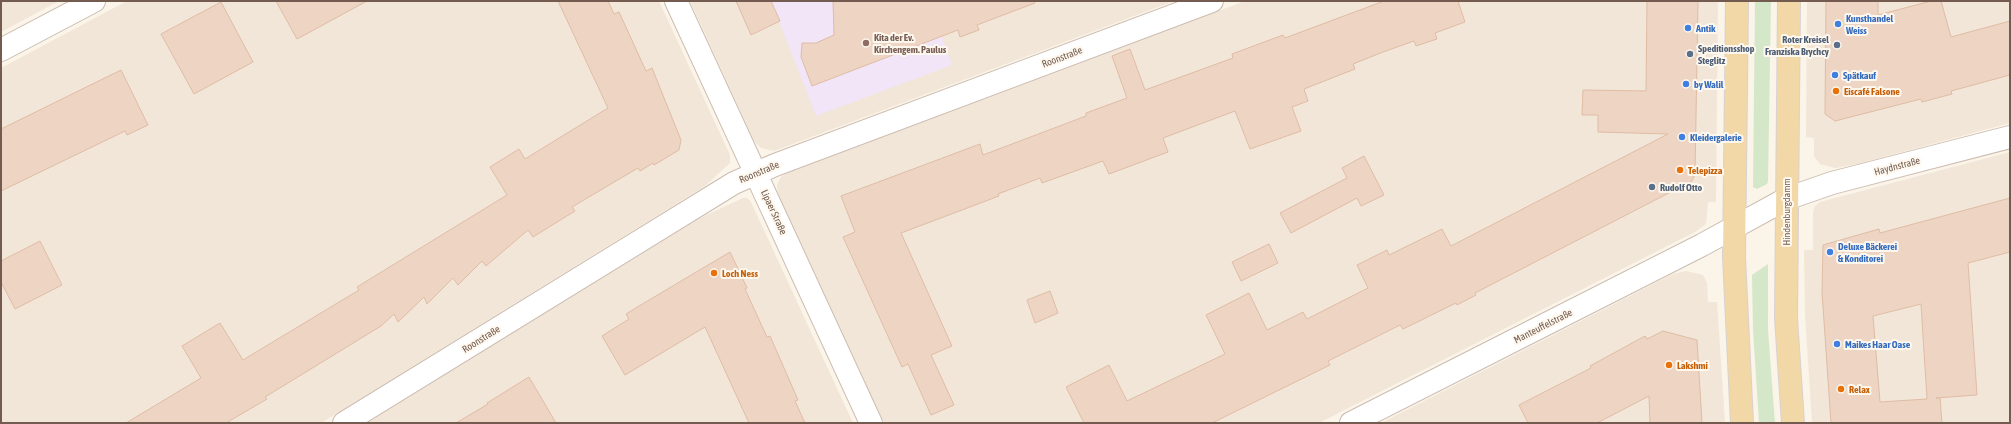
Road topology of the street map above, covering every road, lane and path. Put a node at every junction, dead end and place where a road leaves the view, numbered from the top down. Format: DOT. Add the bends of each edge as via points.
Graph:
graph roads {
  1 [pos="94,1"];
  2 [pos="676,1"];
  3 [pos="1212,1"];
  4 [pos="1737,1"];
  5 [pos="1789,1"];
  6 [pos="1,50"];
  7 [pos="2010,137"];
  8 [pos="756,174"];
  9 [pos="1786,199"];
  10 [pos="1734,228"];
  11 [pos="344,423"];
  12 [pos="871,423"];
  13 [pos="1351,423"];
  14 [pos="1742,423"];
  15 [pos="1793,423"];
  1 -- 6 [label="street"];
  2 -- 8 [label="street, Lipaer Straße"];
  3 -- 8 [label="street, Roonstraße"];
  4 -- 10 [label="main road"];
  5 -- 9 [label="main road, Hindenburgdamm"];
  7 -- 9 [label="street, Haydnstraße" via="1832,183"];
  8 -- 11 [label="street, Roonstraße" via="734,183"];
  8 -- 12 [label="street, Lipaer Straße"];
  9 -- 10 [label="street, Haydnstraße"];
  9 -- 15 [label="main road, Hindenburgdamm" via="1786,318"];
  10 -- 13 [label="street, Manteuffelstraße"];
  10 -- 14 [label="main road" via="1735,303"];
}
